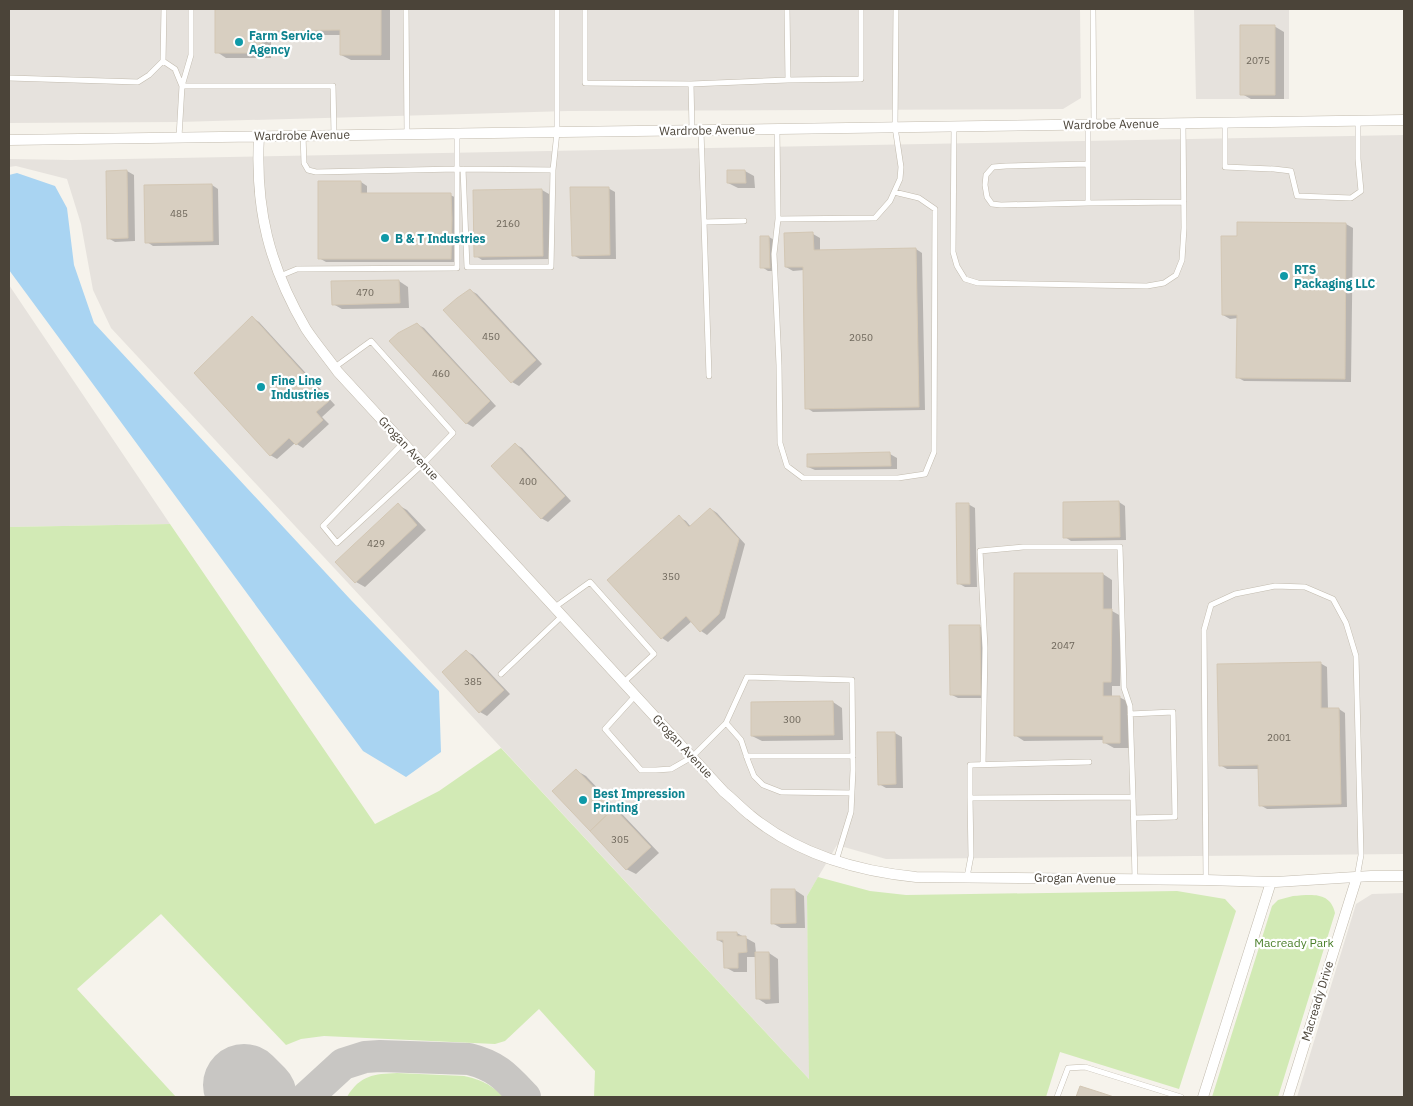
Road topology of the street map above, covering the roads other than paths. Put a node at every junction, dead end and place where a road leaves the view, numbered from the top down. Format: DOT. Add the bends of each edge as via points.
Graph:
graph roads {
  1 [pos="164,9"];
  2 [pos="190,9"];
  3 [pos="406,9"];
  4 [pos="557,9"];
  5 [pos="585,9"];
  6 [pos="787,9"];
  7 [pos="861,9"];
  8 [pos="896,9"];
  9 [pos="1092,9"];
  10 [pos="163,61"];
  11 [pos="9,78"];
  12 [pos="788,80"];
  13 [pos="691,84"];
  14 [pos="182,86"];
  15 [pos="1404,120"];
  16 [pos="1358,121"];
  17 [pos="1225,122"];
  18 [pos="1183,123"];
  19 [pos="1091,124"];
  20 [pos="954,127"];
  21 [pos="895,128"];
  22 [pos="777,129"];
  23 [pos="697,130"];
  24 [pos="557,132"];
  25 [pos="407,134"];
  26 [pos="457,134"];
  27 [pos="303,135"];
  28 [pos="334,135"];
  29 [pos="259,136"];
  30 [pos="179,137"];
  31 [pos="9,140"];
  32 [pos="1088,164"];
  33 [pos="460,169"];
  34 [pos="554,170"];
  35 [pos="894,192"];
  36 [pos="1184,202"];
  37 [pos="1088,203"];
  38 [pos="778,219"];
  39 [pos="744,221"];
  40 [pos="704,222"];
  41 [pos="280,276"];
  42 [pos="335,367"];
  43 [pos="709,376"];
  44 [pos="404,443"];
  45 [pos="423,464"];
  46 [pos="555,607"];
  47 [pos="562,616"];
  48 [pos="501,674"];
  49 [pos="624,682"];
  50 [pos="636,695"];
  51 [pos="1130,714"];
  52 [pos="726,723"];
  53 [pos="746,756"];
  54 [pos="853,756"];
  55 [pos="692,757"];
  56 [pos="1089,762"];
  57 [pos="983,764"];
  58 [pos="852,793"];
  59 [pos="1133,796"];
  60 [pos="970,798"];
  61 [pos="1134,818"];
  62 [pos="835,861"];
  63 [pos="1404,876"];
  64 [pos="967,877"];
  65 [pos="1357,877"];
  66 [pos="1135,879"];
  67 [pos="1206,880"];
  68 [pos="1271,882"];
  69 [pos="1057,1097"];
  70 [pos="1181,1097"];
  71 [pos="1203,1097"];
  72 [pos="1288,1097"];
  1 -- 10 [label="lane"];
  2 -- 14 [label="lane" via="191,56"];
  3 -- 25 [label="lane"];
  4 -- 24 [label="lane"];
  5 -- 13 [label="lane" via="585,83"];
  6 -- 12 [label="lane"];
  7 -- 12 [label="lane" via="862,79"];
  8 -- 21 [label="lane"];
  9 -- 19 [label="lane"];
  10 -- 11 [label="lane" via="138,82"];
  10 -- 14 [label="lane" via="175,69"];
  12 -- 13 [label="lane"];
  13 -- 23 [label="lane"];
  14 -- 28 [label="lane" via="333,86"];
  14 -- 30 [label="lane"];
  15 -- 16 [label="street, Wardrobe Avenue"];
  16 -- 17 [label="street, Wardrobe Avenue"];
  16 -- 17 [label="lane" via="1361,191 1351,198 1297,196 1291,171 1226,167"];
  17 -- 18 [label="street, Wardrobe Avenue"];
  18 -- 19 [label="street, Wardrobe Avenue"];
  18 -- 36 [label="lane"];
  19 -- 20 [label="street, Wardrobe Avenue"];
  19 -- 32 [label="lane"];
  20 -- 21 [label="street, Wardrobe Avenue"];
  20 -- 36 [label="lane" via="953,252 965,279 978,283 1147,286 1164,283 1176,275 1182,260"];
  21 -- 22 [label="street, Wardrobe Avenue"];
  21 -- 35 [label="lane" via="901,167"];
  22 -- 23 [label="street, Wardrobe Avenue"];
  22 -- 38 [label="lane"];
  23 -- 24 [label="street, Wardrobe Avenue"];
  23 -- 40 [label="lane"];
  24 -- 26 [label="street, Wardrobe Avenue"];
  24 -- 34 [label="lane"];
  25 -- 26 [label="street, Wardrobe Avenue"];
  25 -- 28 [label="street, Wardrobe Avenue"];
  26 -- 33 [label="lane"];
  27 -- 28 [label="street, Wardrobe Avenue"];
  27 -- 29 [label="street, Wardrobe Avenue"];
  27 -- 33 [label="lane" via="304,163 308,170 316,172"];
  29 -- 30 [label="street, Wardrobe Avenue"];
  29 -- 41 [label="street, Grogan Avenue" via="258,182 262,216"];
  30 -- 31 [label="street, Wardrobe Avenue"];
  32 -- 37 [label="lane"];
  32 -- 37 [label="lane" via="993,167 986,175 985,185 992,204 1001,206"];
  33 -- 34 [label="lane"];
  33 -- 34 [label="lane" via="467,267 551,267"];
  33 -- 41 [label="lane" via="457,268 296,270"];
  35 -- 38 [label="lane" via="875,218"];
  35 -- 38 [label="lane" via="919,198 935,209 934,452 925,474 898,478 803,478 787,466 780,443 774,254"];
  36 -- 37 [label="lane"];
  39 -- 40 [label="lane"];
  40 -- 43 [label="lane"];
  41 -- 42 [label="street, Grogan Avenue" via="307,330"];
  42 -- 44 [label="street, Grogan Avenue"];
  42 -- 45 [label="lane" via="371,342 454,433"];
  44 -- 45 [label="street, Grogan Avenue"];
  44 -- 45 [label="lane" via="323,526 337,543"];
  45 -- 46 [label="street, Grogan Avenue"];
  46 -- 47 [label="street, Grogan Avenue"];
  46 -- 49 [label="lane" via="590,582 654,654"];
  47 -- 48 [label="lane"];
  47 -- 49 [label="street, Grogan Avenue"];
  49 -- 50 [label="street, Grogan Avenue"];
  50 -- 55 [label="street, Grogan Avenue"];
  50 -- 55 [label="lane" via="604,729 641,770 671,769"];
  51 -- 57 [label="lane" via="1124,688 1120,547 1023,547 980,551 985,648"];
  51 -- 59 [label="lane"];
  51 -- 61 [label="lane" via="1173,712 1176,817"];
  52 -- 53 [label="lane" via="741,740"];
  52 -- 54 [label="lane" via="747,677 852,680"];
  52 -- 55 [label="lane"];
  53 -- 54 [label="lane"];
  53 -- 58 [label="lane" via="754,776 763,785 781,792"];
  54 -- 58 [label="lane"];
  55 -- 62 [label="street, Grogan Avenue" via="750,815 797,846"];
  56 -- 57 [label="lane"];
  57 -- 60 [label="lane" via="970,765"];
  58 -- 62 [label="lane" via="852,812"];
  59 -- 60 [label="lane"];
  59 -- 61 [label="lane"];
  60 -- 64 [label="lane"];
  61 -- 66 [label="lane"];
  62 -- 64 [label="street, Grogan Avenue" via="916,877"];
  63 -- 65 [label="street, Grogan Avenue"];
  64 -- 66 [label="street, Grogan Avenue"];
  65 -- 67 [label="lane" via="1361,855 1356,656 1346,623 1333,599 1305,588 1275,586 1235,594 1211,605 1204,630"];
  65 -- 68 [label="street, Grogan Avenue"];
  65 -- 72 [label="street, Macready Drive"];
  66 -- 67 [label="street, Grogan Avenue"];
  67 -- 68 [label="street, Grogan Avenue"];
  68 -- 71 [label="street"];
  69 -- 70 [label="lane" via="1068,1068 1085,1067"];
}
